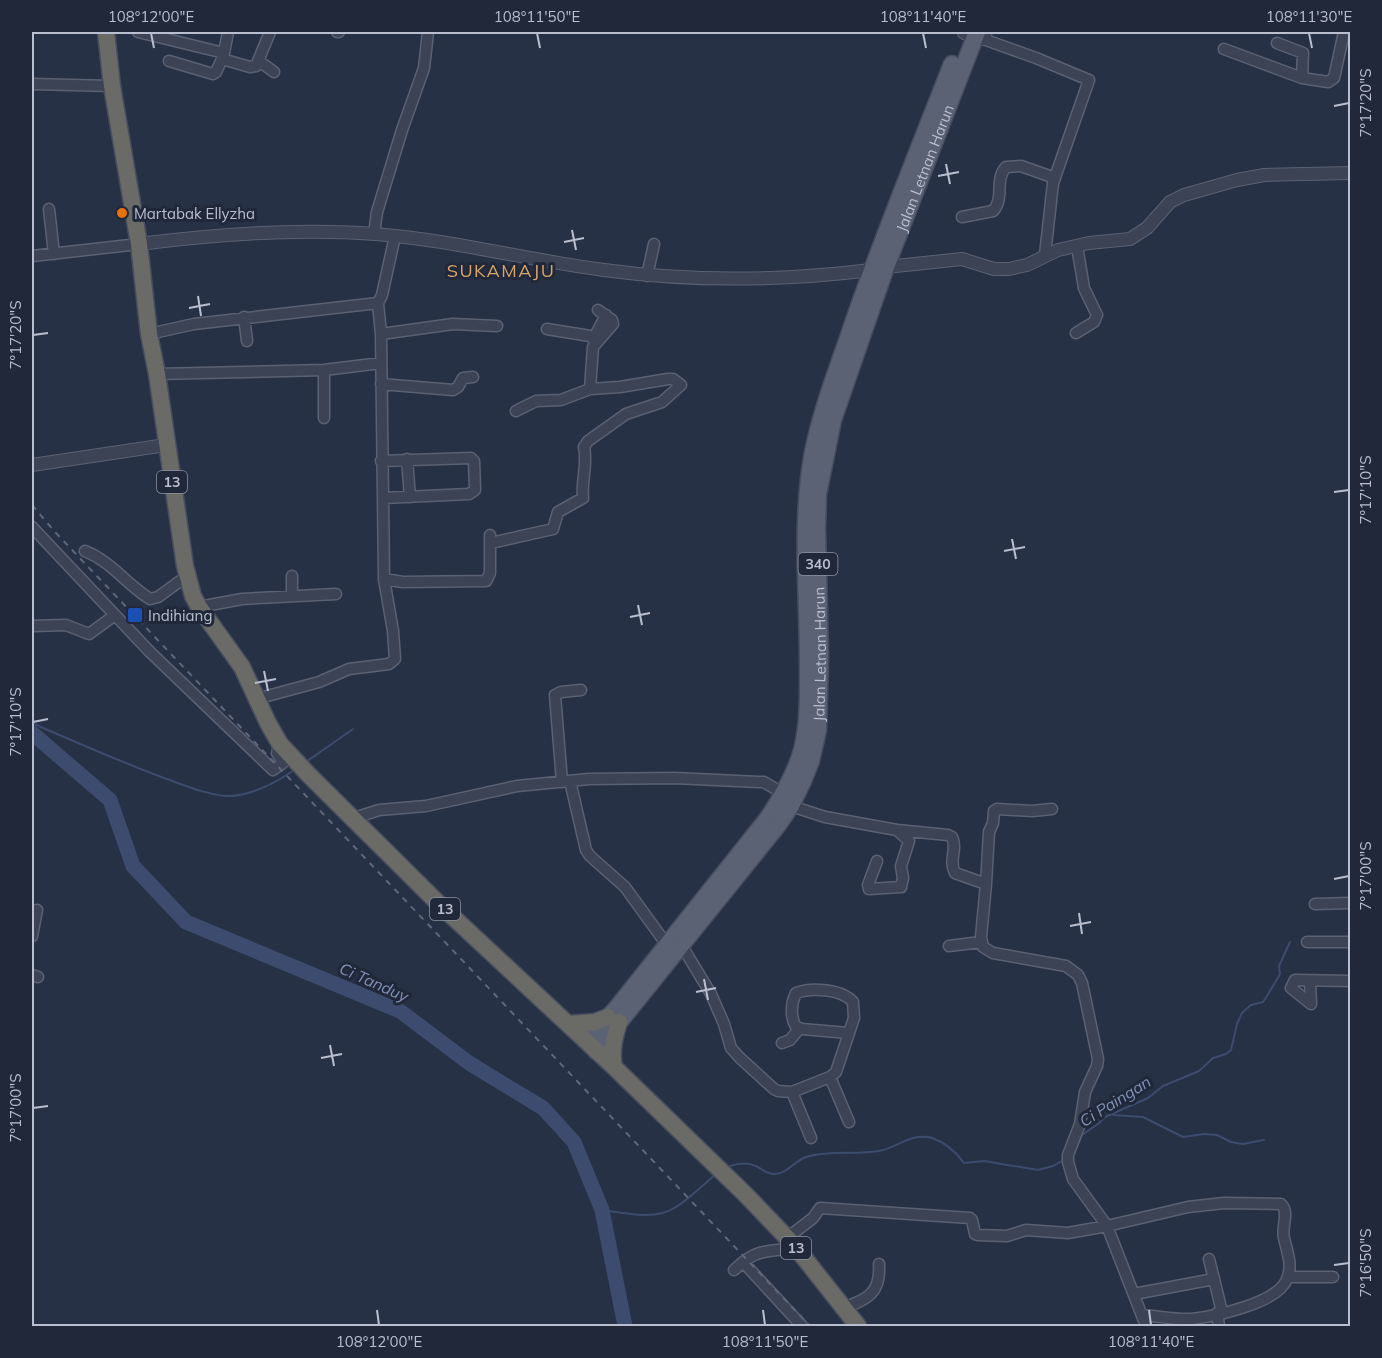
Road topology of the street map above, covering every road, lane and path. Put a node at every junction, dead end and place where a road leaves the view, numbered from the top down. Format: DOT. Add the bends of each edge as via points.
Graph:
graph roads {
  1 [pos="106,32"];
  2 [pos="138,32"];
  3 [pos="228,32"];
  4 [pos="270,32"];
  5 [pos="428,32"];
  6 [pos="975,34"];
  7 [pos="1343,37"];
  8 [pos="1277,43"];
  9 [pos="1224,49"];
  10 [pos="223,56"];
  11 [pos="170,61"];
  12 [pos="259,61"];
  13 [pos="274,72"];
  14 [pos="1302,78"];
  15 [pos="32,84"];
  16 [pos="112,86"];
  17 [pos="1350,172"];
  18 [pos="1055,178"];
  19 [pos="49,209"];
  20 [pos="962,217"];
  21 [pos="374,234"];
  22 [pos="395,236"];
  23 [pos="139,244"];
  24 [pos="654,244"];
  25 [pos="1077,246"];
  26 [pos="54,254"];
  27 [pos="1045,255"];
  28 [pos="32,256"];
  29 [pos="879,268"];
  30 [pos="647,276"];
  31 [pos="378,303"];
  32 [pos="602,312"];
  33 [pos="244,317"];
  34 [pos="497,326"];
  35 [pos="547,329"];
  36 [pos="1076,333"];
  37 [pos="149,334"];
  38 [pos="381,334"];
  39 [pos="595,340"];
  40 [pos="247,341"];
  41 [pos="381,363"];
  42 [pos="324,370"];
  43 [pos="157,374"];
  44 [pos="473,377"];
  45 [pos="381,384"];
  46 [pos="590,389"];
  47 [pos="516,411"];
  48 [pos="324,418"];
  49 [pos="166,445"];
  50 [pos="406,459"];
  51 [pos="381,460"];
  52 [pos="32,465"];
  53 [pos="410,496"];
  54 [pos="383,498"];
  55 [pos="32,527"];
  56 [pos="85,551"];
  57 [pos="187,576"];
  58 [pos="292,576"];
  59 [pos="384,579"];
  60 [pos="336,594"];
  61 [pos="292,596"];
  62 [pos="199,607"];
  63 [pos="115,615"];
  64 [pos="32,626"];
  65 [pos="581,690"];
  66 [pos="256,699"];
  67 [pos="280,744"];
  68 [pos="566,782"];
  69 [pos="787,800"];
  70 [pos="1053,809"];
  71 [pos="351,819"];
  72 [pos="897,830"];
  73 [pos="877,861"];
  74 [pos="986,884"];
  75 [pos="1350,903"];
  76 [pos="1315,904"];
  77 [pos="36,910"];
  78 [pos="32,936"];
  79 [pos="981,942"];
  80 [pos="1307,942"];
  81 [pos="1350,942"];
  82 [pos="674,945"];
  83 [pos="950,946"];
  84 [pos="1310,981"];
  85 [pos="1350,981"];
  86 [pos="614,1020"];
  87 [pos="568,1024"];
  88 [pos="799,1029"];
  89 [pos="848,1033"];
  90 [pos="782,1044"];
  91 [pos="591,1046"];
  92 [pos="614,1067"];
  93 [pos="830,1077"];
  94 [pos="792,1092"];
  95 [pos="849,1122"];
  96 [pos="811,1138"];
  97 [pos="1107,1227"];
  98 [pos="790,1242"];
  99 [pos="1209,1259"];
  100 [pos="743,1262"];
  101 [pos="879,1264"];
  102 [pos="734,1270"];
  103 [pos="1288,1277"];
  104 [pos="1333,1277"];
  105 [pos="1214,1279"];
  106 [pos="1134,1294"];
  107 [pos="843,1308"];
  108 [pos="1220,1312"];
  109 [pos="1142,1315"];
  110 [pos="802,1326"];
  111 [pos="858,1326"];
  112 [pos="1146,1326"];
  113 [pos="1219,1326"];
  1 -- 16 [label="highway, 13"];
  2 -- 10 [label="street"];
  3 -- 10 [label="street"];
  4 -- 12 [label="street"];
  5 -- 21 [label="street" via="424,68 380,202"];
  6 -- 18 [label="street" via="1089,80"];
  6 -- 29 [label="main road, Jalan Letnan Harun / 340"];
  7 -- 14 [label="street" via="1332,81"];
  8 -- 14 [label="street" via="1303,53"];
  9 -- 14 [label="street"];
  10 -- 11 [label="street" via="213,74"];
  10 -- 12 [label="street" via="250,67"];
  12 -- 13 [label="street"];
  15 -- 16 [label="street"];
  16 -- 23 [label="highway, 13"];
  17 -- 25 [label="street" via="1264,175 1238,180 1170,202 1137,236"];
  18 -- 20 [label="street" via="1021,166 1006,167 1002,171 997,207"];
  18 -- 27 [label="street"];
  19 -- 26 [label="street"];
  21 -- 22 [label="street"];
  21 -- 23 [label="street" via="259,232"];
  22 -- 30 [label="street"];
  22 -- 31 [label="street"];
  23 -- 26 [label="street"];
  23 -- 37 [label="highway, 13"];
  24 -- 30 [label="street"];
  25 -- 27 [label="street"];
  25 -- 36 [label="street" via="1084,288 1097,315 1094,322"];
  26 -- 28 [label="street"];
  27 -- 29 [label="street" via="1009,269 994,269 962,259"];
  29 -- 30 [label="street" via="724,280"];
  29 -- 69 [label="main road, Jalan Letnan Harun / 340" via="821,417 822,442 806,493 806,729"];
  31 -- 33 [label="street"];
  31 -- 38 [label="street"];
  32 -- 39 [label="street"];
  33 -- 37 [label="street"];
  33 -- 40 [label="street"];
  34 -- 38 [label="street" via="453,324"];
  35 -- 39 [label="street"];
  37 -- 43 [label="highway, 13"];
  38 -- 41 [label="street"];
  39 -- 46 [label="street"];
  41 -- 42 [label="street"];
  41 -- 45 [label="street"];
  42 -- 43 [label="street"];
  42 -- 48 [label="street"];
  43 -- 49 [label="highway, 13"];
  44 -- 45 [label="street" via="463,378 453,390"];
  45 -- 51 [label="street"];
  46 -- 47 [label="street" via="561,400 536,401"];
  46 -- 59 [label="street" via="661,379 681,385 662,402 626,414 588,441 584,447 583,498 558,512 553,529 491,539 490,573 486,581"];
  49 -- 52 [label="street"];
  49 -- 57 [label="highway, 13"];
  50 -- 51 [label="street"];
  50 -- 53 [label="street"];
  50 -- 53 [label="street" via="469,457 474,461 473,493"];
  51 -- 54 [label="street"];
  53 -- 54 [label="street"];
  54 -- 59 [label="street"];
  55 -- 63 [label="street"];
  56 -- 57 [label="street" via="123,575 150,599"];
  57 -- 62 [label="highway, 13"];
  58 -- 61 [label="street"];
  59 -- 66 [label="street" via="395,650 393,662 349,669 319,682"];
  60 -- 61 [label="street"];
  61 -- 62 [label="street"];
  62 -- 66 [label="highway, 13" via="242,667"];
  63 -- 64 [label="street" via="89,634 66,624"];
  63 -- 67 [label="street" via="273,770 283,763 277,753"];
  65 -- 68 [label="street" via="555,695"];
  66 -- 67 [label="highway, 13"];
  67 -- 71 [label="highway, 13"];
  68 -- 69 [label="street" via="675,778 764,782"];
  68 -- 71 [label="street" via="517,786 426,806 379,810"];
  68 -- 82 [label="street" via="586,850 625,887"];
  69 -- 72 [label="street" via="825,817"];
  69 -- 82 [label="main road, Jalan Letnan Harun / 340" via="768,818 752,848"];
  70 -- 74 [label="street" via="994,811"];
  71 -- 87 [label="highway, 13"];
  72 -- 73 [label="street" via="909,841 901,866 901,887 869,889"];
  72 -- 74 [label="street" via="952,837 955,845 951,865 955,873"];
  74 -- 79 [label="street"];
  75 -- 76 [label="street"];
  77 -- 78 [label="street"];
  79 -- 83 [label="street"];
  79 -- 97 [label="street" via="993,953 1066,966 1082,983 1097,1066 1085,1092 1080,1124 1068,1158 1073,1179"];
  80 -- 81 [label="street"];
  82 -- 86 [label="main road, Jalan Letnan Harun / 340"];
  82 -- 94 [label="street" via="711,994 731,1048 774,1089"];
  84 -- 85 [label="street"];
  86 -- 87 [label="highway"];
  86 -- 91 [label="main road, Jalan Letnan Harun / 340"];
  86 -- 92 [label="highway"];
  87 -- 91 [label="highway, 13"];
  88 -- 89 [label="street"];
  88 -- 89 [label="street" via="793,1022 796,993 831,992 843,994 853,1002"];
  88 -- 90 [label="street"];
  89 -- 93 [label="street" via="839,1065"];
  91 -- 92 [label="highway, 13"];
  92 -- 98 [label="highway, 13"];
  93 -- 94 [label="street"];
  93 -- 95 [label="street"];
  94 -- 96 [label="street"];
  97 -- 98 [label="street" via="1068,1233 1026,1230 1007,1236 978,1235 970,1218 820,1208"];
  97 -- 103 [label="street" via="1200,1206 1281,1204 1286,1210 1283,1231 1290,1266"];
  97 -- 106 [label="street"];
  98 -- 100 [label="street" via="783,1251 763,1252"];
  98 -- 107 [label="highway, 13"];
  99 -- 105 [label="street"];
  100 -- 102 [label="street"];
  100 -- 110 [label="street"];
  101 -- 107 [label="street" via="873,1293"];
  103 -- 104 [label="street"];
  103 -- 108 [label="street" via="1263,1300"];
  105 -- 106 [label="street"];
  105 -- 108 [label="street"];
  106 -- 109 [label="street"];
  107 -- 111 [label="highway, 13"];
  108 -- 109 [label="street" via="1184,1319"];
  108 -- 113 [label="street"];
  109 -- 112 [label="street"];
}
